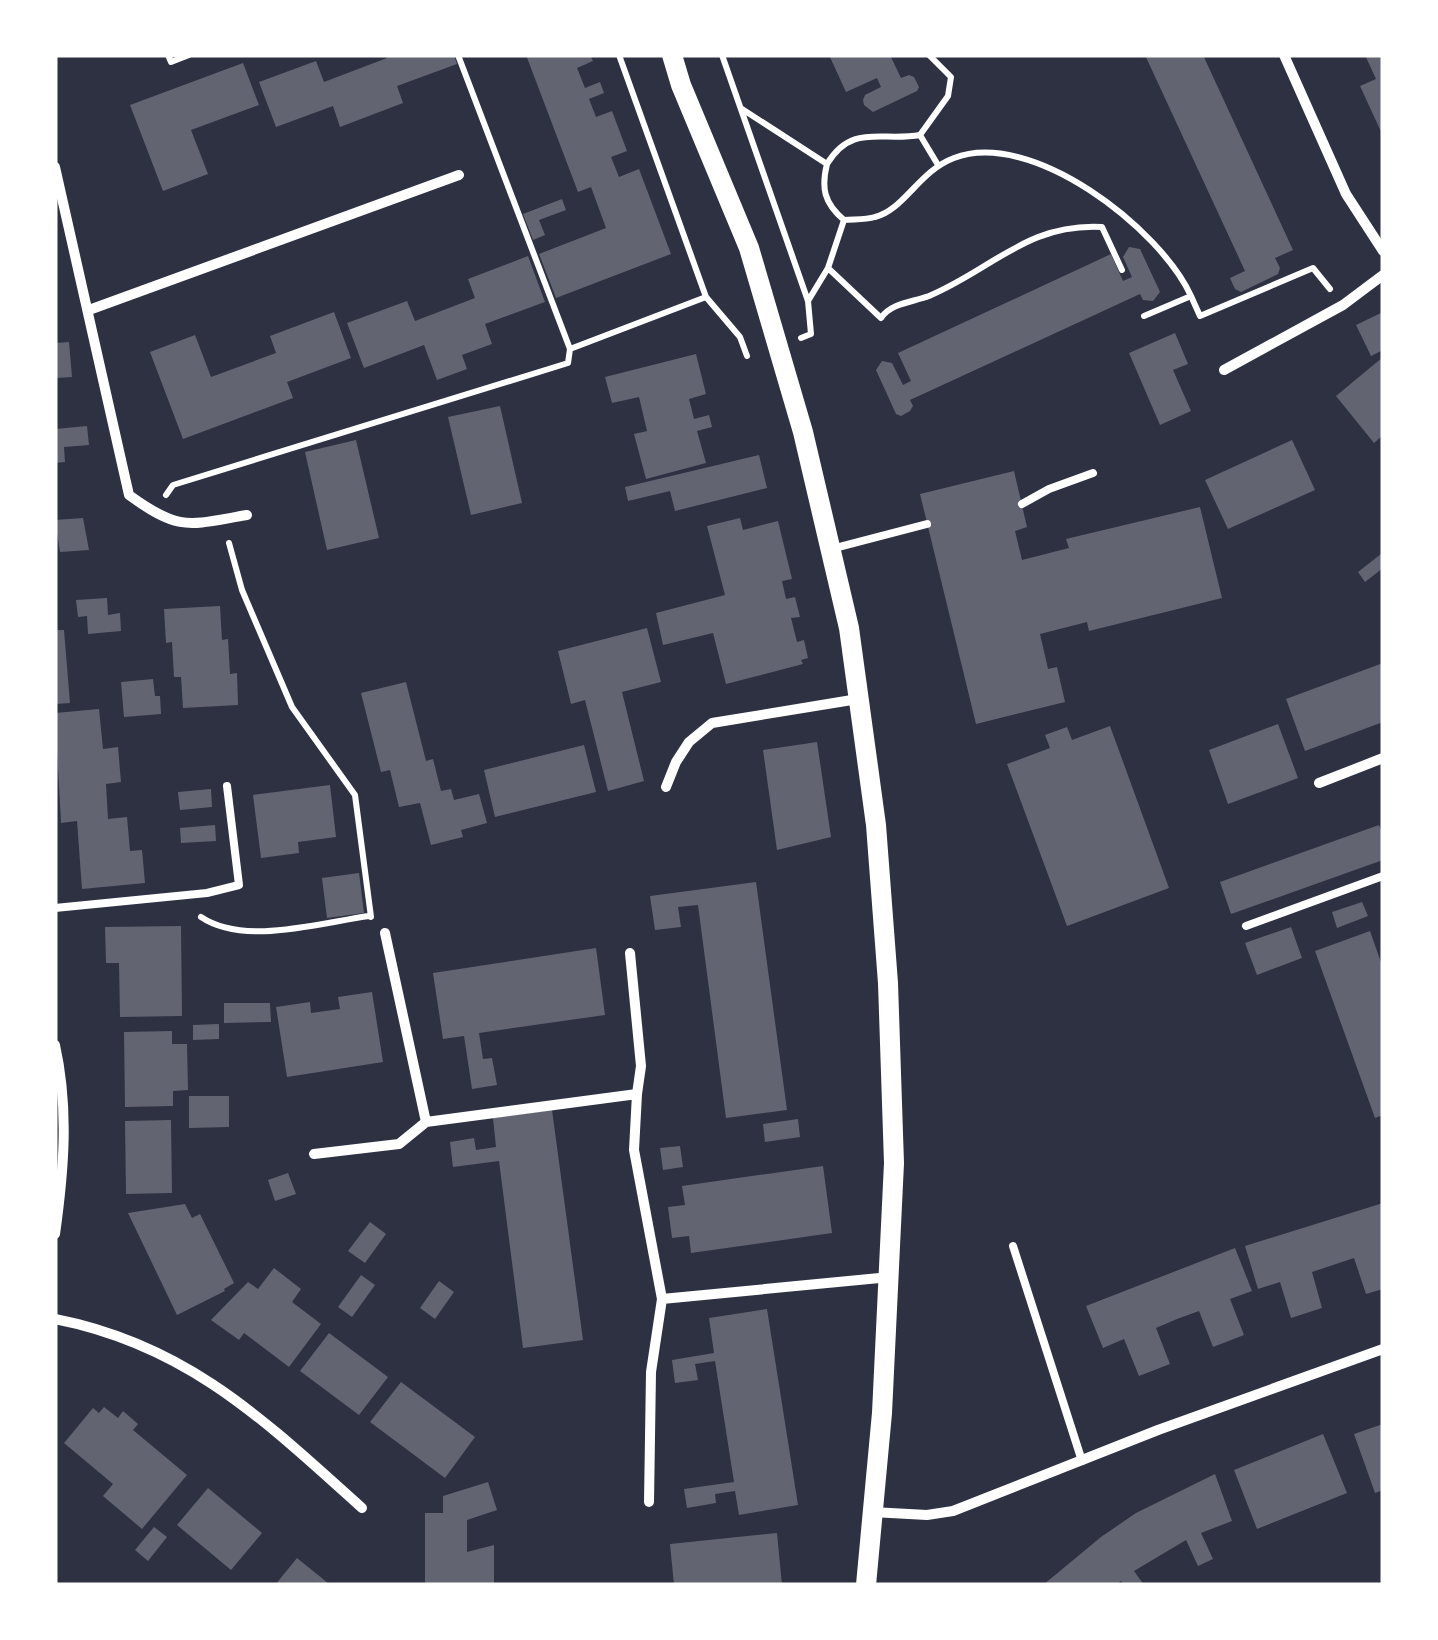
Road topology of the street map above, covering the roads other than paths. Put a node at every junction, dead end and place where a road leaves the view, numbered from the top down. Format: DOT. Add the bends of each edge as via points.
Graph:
graph roads {
  1 [pos="672,55"];
  2 [pos="1284,55"];
  3 [pos="55,167"];
  4 [pos="459,174"];
  5 [pos="1383,251"];
  6 [pos="1383,275"];
  7 [pos="89,310"];
  8 [pos="1224,370"];
  9 [pos="1093,474"];
  10 [pos="1022,504"];
  11 [pos="248,515"];
  12 [pos="927,524"];
  13 [pos="832,548"];
  14 [pos="859,698"];
  15 [pos="1383,758"];
  16 [pos="1319,783"];
  17 [pos="227,786"];
  18 [pos="666,787"];
  19 [pos="1383,876"];
  20 [pos="55,908"];
  21 [pos="1246,926"];
  22 [pos="385,932"];
  23 [pos="630,952"];
  24 [pos="55,1044"];
  25 [pos="636,1094"];
  26 [pos="426,1122"];
  27 [pos="314,1154"];
  28 [pos="55,1234"];
  29 [pos="1013,1246"];
  30 [pos="891,1276"];
  31 [pos="662,1298"];
  32 [pos="55,1319"];
  33 [pos="1383,1349"];
  34 [pos="1082,1461"];
  35 [pos="649,1502"];
  36 [pos="362,1508"];
  37 [pos="872,1512"];
  38 [pos="866,1585"];
  1 -- 13 [label="main road" via="749,248"];
  2 -- 5 [label="street" via="1346,194"];
  3 -- 7 [label="street"];
  4 -- 7 [label="street"];
  6 -- 8 [label="street" via="1343,305"];
  7 -- 11 [label="street" via="129,494 180,525"];
  9 -- 10 [label="lane"];
  12 -- 13 [label="lane"];
  13 -- 14 [label="main road"];
  14 -- 18 [label="street" via="712,723 688,742"];
  14 -- 30 [label="main road" via="888,983"];
  15 -- 16 [label="street"];
  17 -- 20 [label="lane" via="238,885"];
  19 -- 21 [label="lane"];
  22 -- 26 [label="street"];
  23 -- 25 [label="street" via="641,1066"];
  24 -- 28 [label="street" via="63,1079 65,1165"];
  25 -- 26 [label="street"];
  25 -- 31 [label="street" via="634,1150"];
  26 -- 27 [label="street" via="398,1144"];
  29 -- 34 [label="lane"];
  30 -- 31 [label="street"];
  30 -- 37 [label="main road"];
  31 -- 35 [label="street" via="650,1372"];
  32 -- 36 [label="street" via="134,1341 196,1372 255,1413"];
  33 -- 34 [label="street"];
  34 -- 37 [label="street" via="953,1511"];
  37 -- 38 [label="main road"];
}
